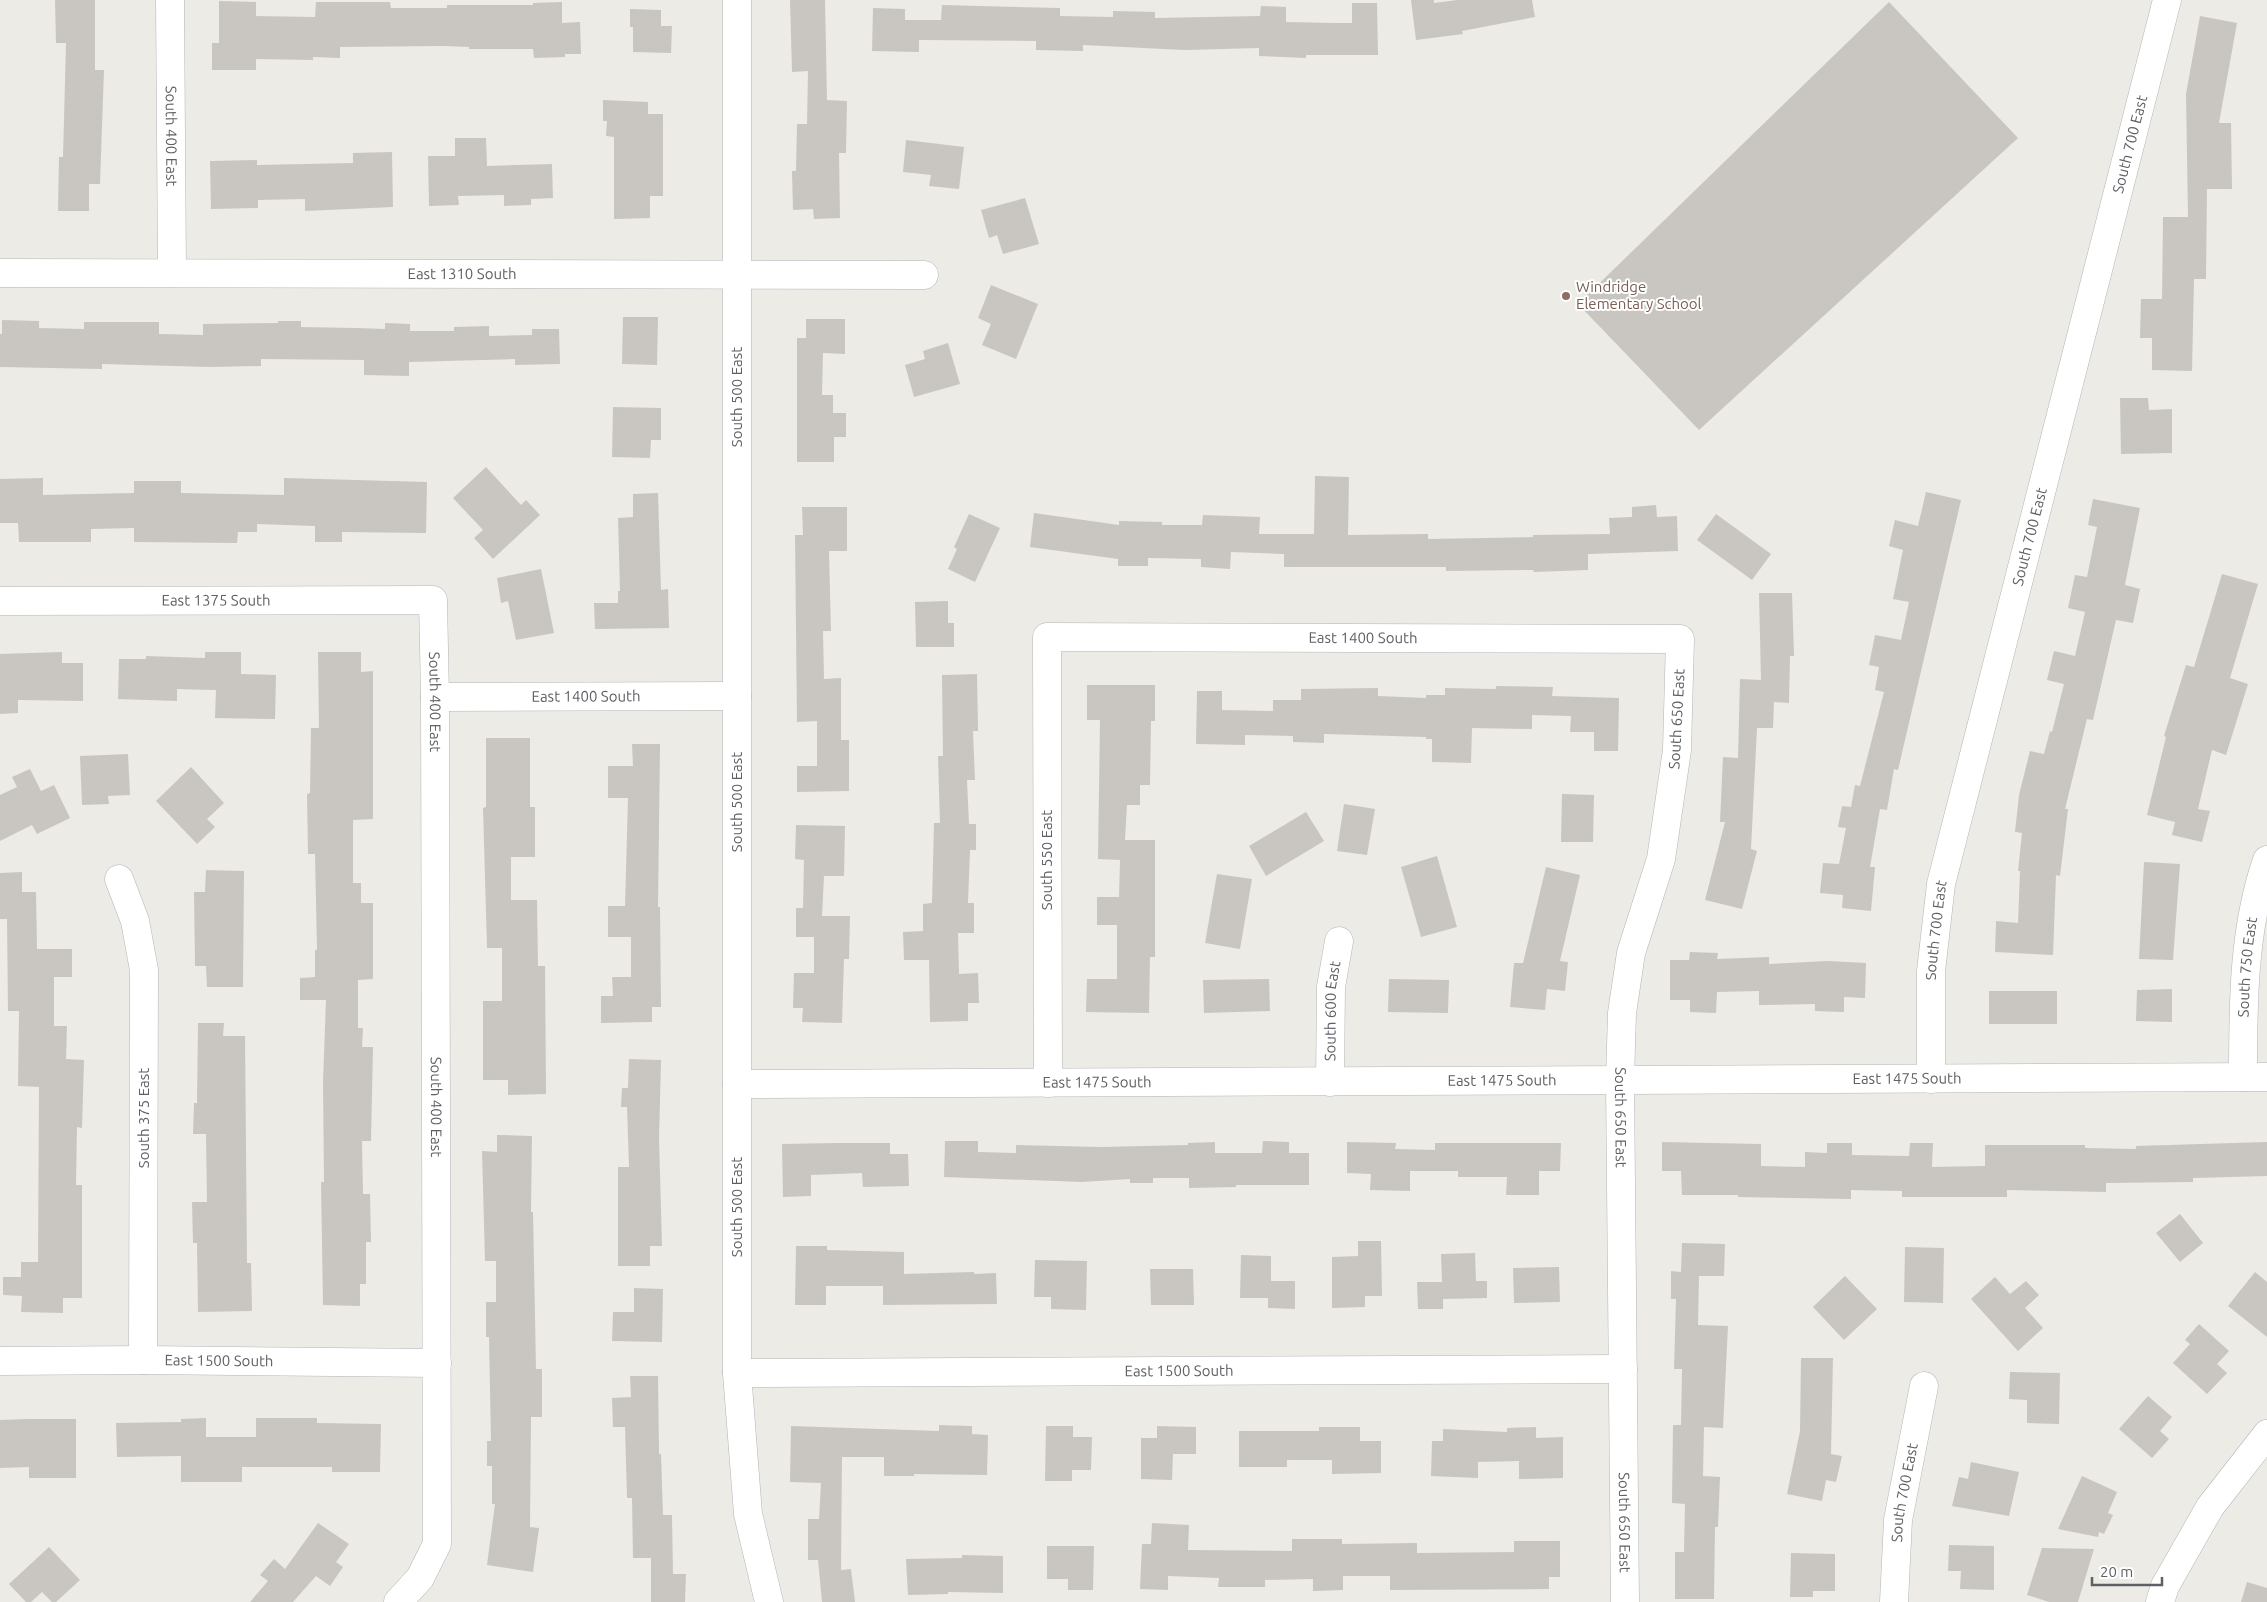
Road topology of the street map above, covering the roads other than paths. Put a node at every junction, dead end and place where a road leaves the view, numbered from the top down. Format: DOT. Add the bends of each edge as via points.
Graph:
graph roads {
  1 [pos="170,0"];
  2 [pos="737,0"];
  3 [pos="2167,0"];
  4 [pos="0,273"];
  5 [pos="172,273"];
  6 [pos="737,275"];
  7 [pos="924,275"];
  8 [pos="433,600"];
  9 [pos="0,601"];
  10 [pos="1047,637"];
  11 [pos="1680,639"];
  12 [pos="737,696"];
  13 [pos="435,697"];
  14 [pos="2267,860"];
  15 [pos="119,879"];
  16 [pos="1339,941"];
  17 [pos="2255,1077"];
  18 [pos="1931,1079"];
  19 [pos="1620,1080"];
  20 [pos="1330,1082"];
  21 [pos="1048,1083"];
  22 [pos="737,1084"];
  23 [pos="143,1360"];
  24 [pos="0,1361"];
  25 [pos="437,1363"];
  26 [pos="1623,1369"];
  27 [pos="737,1374"];
  28 [pos="1924,1386"];
  29 [pos="2267,1434"];
  30 [pos="398,1602"];
  31 [pos="769,1602"];
  32 [pos="1625,1602"];
  33 [pos="1894,1602"];
  34 [pos="2160,1602"];
  1 -- 5 [label="street, South 400 East"];
  2 -- 6 [label="street, South 500 East"];
  3 -- 18 [label="street, South 700 East" via="1941,884 1931,971"];
  4 -- 5 [label="street, East 1310 South"];
  5 -- 6 [label="street, East 1310 South"];
  6 -- 7 [label="street, East 1310 South"];
  6 -- 12 [label="street, South 500 East"];
  8 -- 9 [label="street, East 1375 South"];
  8 -- 13 [label="street, South 400 East"];
  10 -- 11 [label="street, East 1400 South"];
  10 -- 21 [label="street, South 550 East"];
  11 -- 19 [label="street, South 650 East" via="1677,750 1661,859 1631,953 1622,1013"];
  12 -- 13 [label="street, East 1400 South"];
  12 -- 22 [label="street, South 500 East"];
  13 -- 25 [label="street, South 400 East"];
  14 -- 17 [label="street, South 750 East" via="2257,889 2243,988"];
  15 -- 23 [label="street, South 375 East" via="135,921 144,970"];
  16 -- 20 [label="street, South 600 East" via="1331,987"];
  17 -- 18 [label="street, East 1475 South"];
  18 -- 19 [label="street, East 1475 South"];
  19 -- 20 [label="street, East 1475 South"];
  19 -- 26 [label="street, South 650 East"];
  20 -- 21 [label="street, East 1475 South"];
  21 -- 22 [label="street, East 1475 South"];
  22 -- 27 [label="street, South 500 East"];
  23 -- 24 [label="street, East 1500 South"];
  23 -- 25 [label="street, East 1500 South"];
  25 -- 30 [label="street, South 400 East" via="437,1544 420,1578"];
  26 -- 27 [label="street, East 1500 South"];
  26 -- 32 [label="street, South 650 East"];
  27 -- 31 [label="street, South 500 East" via="748,1514"];
  28 -- 33 [label="street, South 700 East" via="1898,1520"];
  29 -- 34 [label="street" via="2210,1507 2165,1586"];
}
